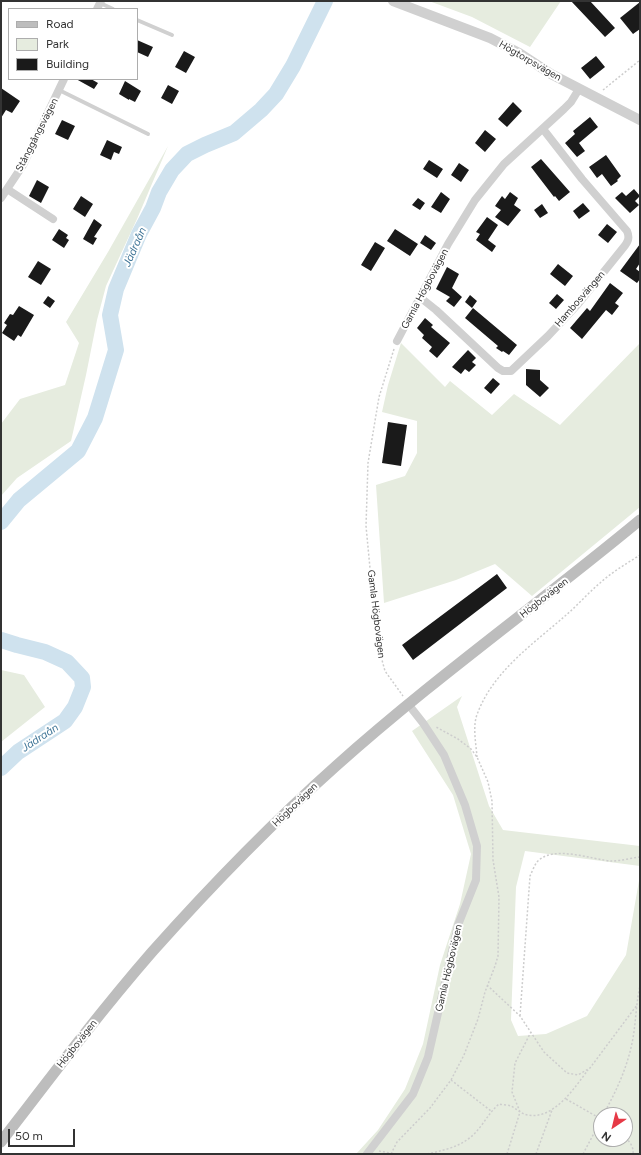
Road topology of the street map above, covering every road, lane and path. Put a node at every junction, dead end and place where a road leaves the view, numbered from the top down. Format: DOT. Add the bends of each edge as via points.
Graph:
graph roads {
  1 [pos="393,1"];
  2 [pos="99,4"];
  3 [pos="110,8"];
  4 [pos="138,20"];
  5 [pos="172,35"];
  6 [pos="64,80"];
  7 [pos="59,90"];
  8 [pos="580,90"];
  9 [pos="640,120"];
  10 [pos="543,129"];
  11 [pos="148,134"];
  12 [pos="7,189"];
  13 [pos="1,198"];
  14 [pos="54,220"];
  15 [pos="421,298"];
  16 [pos="397,341"];
  17 [pos="640,520"];
  18 [pos="640,555"];
  19 [pos="408,704"];
  20 [pos="422,723"];
  21 [pos="478,757"];
  22 [pos="640,857"];
  23 [pos="487,985"];
  24 [pos="640,986"];
  25 [pos="637,1005"];
  26 [pos="520,1016"];
  27 [pos="531,1032"];
  28 [pos="590,1068"];
  29 [pos="451,1080"];
  30 [pos="565,1099"];
  31 [pos="607,1107"];
  32 [pos="552,1110"];
  33 [pos="491,1111"];
  34 [pos="520,1112"];
  35 [pos="593,1115"];
  36 [pos="593,1135"];
  37 [pos="1,1142"];
  38 [pos="367,1154"];
  39 [pos="391,1154"];
  40 [pos="395,1154"];
  41 [pos="427,1154"];
  42 [pos="507,1154"];
  43 [pos="536,1154"];
  44 [pos="583,1154"];
  1 -- 8 [label="street, Högtorpsvägen" via="490,38 520,53"];
  2 -- 3 [label="lane"];
  4 -- 5 [label="lane"];
  6 -- 7 [label="street, Stånggångsvägen"];
  7 -- 11 [label="lane"];
  7 -- 12 [label="street, Stånggångsvägen" via="23,165"];
  8 -- 9 [label="street, Högtorpsvägen"];
  8 -- 10 [label="street, Gamla Högbovägen"];
  10 -- 15 [label="street, Gamla Högbovägen" via="504,164 475,200 448,244"];
  10 -- 15 [label="street, Hambosvängen" via="627,231 629,240 578,304 511,371 498,368"];
  12 -- 13 [label="street, Stånggångsvägen"];
  12 -- 14 [label="street"];
  15 -- 16 [label="street, Gamla Högbovägen"];
  16 -- 19 [label="path, Gamla Högbovägen" via="379,397 368,463 366,526 377,642 385,671"];
  17 -- 19 [label="main road, Högbovägen"];
  18 -- 21 [label="path" via="601,582 506,668 486,694 477,713 475,726"];
  19 -- 20 [label="street, Gamla Högbovägen"];
  19 -- 37 [label="main road, Högbovägen" via="335,767 246,852 152,952 88,1029"];
  20 -- 21 [label="path" via="436,727 458,739"];
  20 -- 38 [label="street, Gamla Högbovägen" via="444,755 465,805 477,846 476,880 458,925 428,1057 413,1094"];
  21 -- 23 [label="path" via="492,801 493,860 499,897 498,956"];
  22 -- 26 [label="path" via="612,861 584,855 560,854 546,856 537,862 530,876"];
  23 -- 26 [label="path"];
  23 -- 29 [label="path" via="475,1027"];
  24 -- 25 [label="path"];
  25 -- 28 [label="path"];
  25 -- 31 [label="path" via="633,1039 624,1073"];
  26 -- 27 [label="path"];
  27 -- 28 [label="path" via="544,1052 567,1072 578,1075"];
  27 -- 34 [label="path" via="515,1063 512,1092"];
  28 -- 30 [label="path"];
  29 -- 33 [label="path"];
  29 -- 39 [label="path" via="430,1108 397,1142"];
  30 -- 32 [label="path"];
  30 -- 35 [label="path"];
  32 -- 34 [label="path" via="529,1115"];
  32 -- 43 [label="path"];
  33 -- 34 [label="path" via="499,1104 510,1106"];
  33 -- 41 [label="path" via="466,1142"];
  34 -- 42 [label="path"];
  36 -- 44 [label="path"];
  39 -- 40 [label="path"];
}
